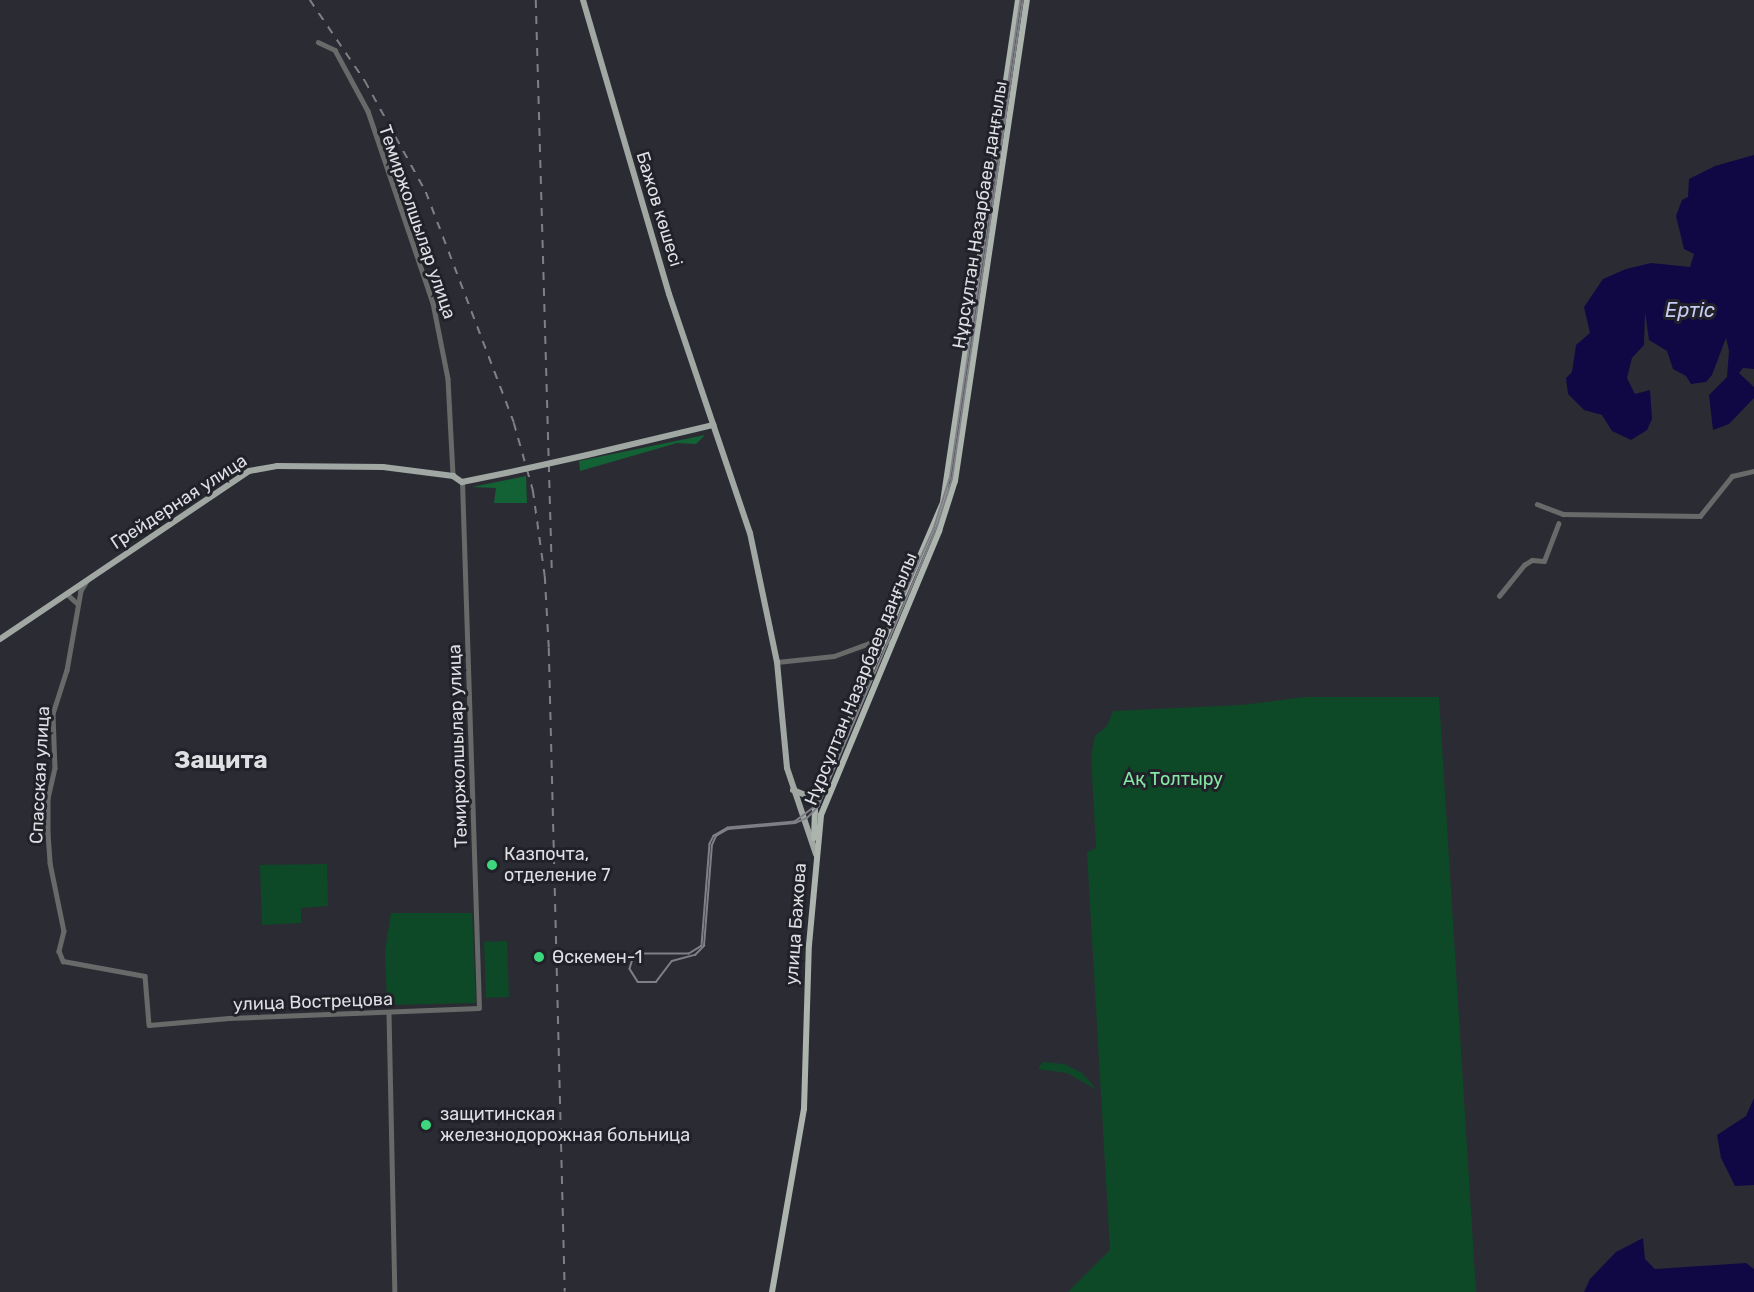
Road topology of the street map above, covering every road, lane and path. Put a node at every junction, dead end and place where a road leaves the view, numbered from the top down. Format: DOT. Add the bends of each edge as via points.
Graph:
graph roads {
  1 [pos="583,0"];
  2 [pos="1018,0"];
  3 [pos="1027,0"];
  4 [pos="318,42"];
  5 [pos="712,425"];
  6 [pos="1754,471"];
  7 [pos="453,477"];
  8 [pos="462,482"];
  9 [pos="1537,504"];
  10 [pos="1558,524"];
  11 [pos="88,579"];
  12 [pos="67,594"];
  13 [pos="1499,596"];
  14 [pos="78,607"];
  15 [pos="0,639"];
  16 [pos="881,641"];
  17 [pos="890,641"];
  18 [pos="777,662"];
  19 [pos="821,789"];
  20 [pos="793,790"];
  21 [pos="816,854"];
  22 [pos="479,1008"];
  23 [pos="389,1012"];
  24 [pos="149,1025"];
  25 [pos="395,1292"];
  26 [pos="772,1292"];
  1 -- 5 [label="main road, Бажов көшесі"];
  2 -- 16 [label="highway, Нұрсұлтан Назарбаев даңғылы" via="945,490"];
  3 -- 17 [label="highway, Нұрсұлтан Назарбаев даңғылы" via="955,481 939,531"];
  4 -- 7 [label="street, Темиржолшылар улица" via="335,50 368,111 442,335"];
  5 -- 8 [label="main road, bridge"];
  5 -- 18 [label="main road, улица Бажова" via="750,533"];
  6 -- 9 [label="street" via="1732,476 1700,516 1563,514"];
  7 -- 8 [label="main road, Грейдерная улица"];
  7 -- 11 [label="main road, Грейдерная улица" via="383,467 260,467"];
  8 -- 22 [label="street, Темиржолшылар улица"];
  10 -- 13 [label="street" via="1544,561 1532,560 1524,565"];
  11 -- 12 [label="main road, Грейдерная улица"];
  11 -- 14 [label="street, Спасская улица"];
  12 -- 14 [label="street" via="75,598"];
  12 -- 15 [label="main road, Грейдерная улица"];
  14 -- 24 [label="street, Спасская улица" via="67,670 53,714 55,768 48,799 50,863 64,931 60,957 72,965 145,976"];
  16 -- 17 [label="street"];
  16 -- 18 [label="street" via="834,656"];
  16 -- 19 [label="highway, Нұрсұлтан Назарбаев даңғылы"];
  17 -- 21 [label="highway, Нұрсұлтан Назарбаев даңғылы" via="826,799"];
  18 -- 20 [label="main road, улица Бажова" via="785,761"];
  19 -- 20 [label="main road" via="808,796"];
  19 -- 21 [label="highway, Нұрсұлтан Назарбаев даңғылы" via="815,807"];
  20 -- 21 [label="main road, улица Бажова"];
  21 -- 26 [label="highway, улица Бажова" via="804,1109"];
  22 -- 23 [label="street, улица Вострецова"];
  23 -- 24 [label="street, улица Вострецова"];
  23 -- 25 [label="street"];
}
